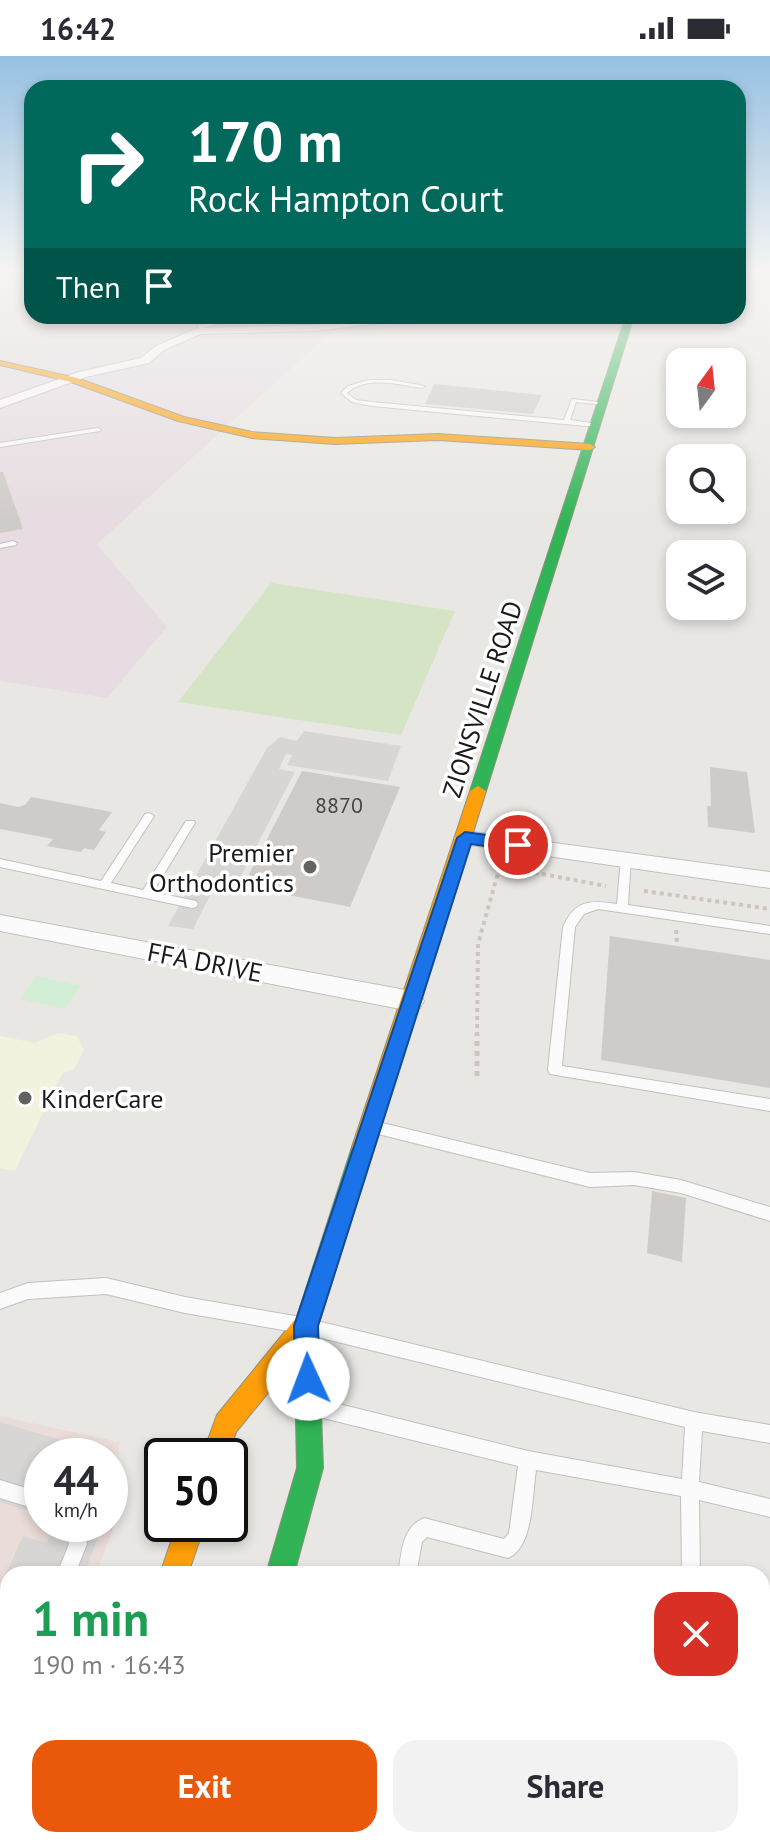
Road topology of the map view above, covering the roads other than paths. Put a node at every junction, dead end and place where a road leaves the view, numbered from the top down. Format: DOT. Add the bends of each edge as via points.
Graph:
graph roads {
  1 [pos="152,355"];
  2 [pos="618,355"];
  3 [pos="0,363"];
  4 [pos="70,379"];
  5 [pos="422,386"];
  6 [pos="604,403"];
  7 [pos="0,404"];
  8 [pos="566,422"];
  9 [pos="597,425"];
  10 [pos="98,430"];
  11 [pos="0,445"];
  12 [pos="590,447"];
  13 [pos="13,543"];
  14 [pos="0,546"];
  15 [pos="149,816"];
  16 [pos="190,823"];
  17 [pos="465,838"];
  18 [pos="626,859"];
  19 [pos="0,863"];
  20 [pos="770,880"];
  21 [pos="104,885"];
  22 [pos="146,894"];
  23 [pos="192,904"];
  24 [pos="622,909"];
  25 [pos="0,923"];
  26 [pos="770,930"];
  27 [pos="411,1001"];
  28 [pos="770,1105"];
  29 [pos="371,1127"];
  30 [pos="770,1214"];
  31 [pos="0,1301"];
  32 [pos="306,1326"];
  33 [pos="309,1406"];
  34 [pos="694,1421"];
  35 [pos="770,1434"];
  36 [pos="221,1438"];
  37 [pos="528,1460"];
  38 [pos="0,1489"];
  39 [pos="690,1489"];
  40 [pos="24,1496"];
  41 [pos="770,1508"];
  42 [pos="78,1542"];
  43 [pos="185,1542"];
  44 [pos="69,1566"];
  45 [pos="177,1566"];
  46 [pos="282,1566"];
  47 [pos="409,1566"];
  48 [pos="691,1566"];
  1 -- 4 [label="street" via="145,361"];
  2 -- 6 [label="main road, ZIONSVILLE ROAD"];
  3 -- 4 [label="main road"];
  4 -- 7 [label="street"];
  4 -- 12 [label="main road" via="181,419 283,439 438,437"];
  5 -- 8 [label="lane" via="361,383 344,393 372,404"];
  6 -- 8 [label="lane" via="574,400"];
  6 -- 9 [label="main road, ZIONSVILLE ROAD"];
  8 -- 9 [label="lane"];
  9 -- 12 [label="main road, ZIONSVILLE ROAD"];
  10 -- 11 [label="lane"];
  12 -- 17 [label="main road, ZIONSVILLE ROAD"];
  13 -- 14 [label="lane"];
  15 -- 21 [label="lane"];
  16 -- 22 [label="lane"];
  17 -- 18 [label="street"];
  17 -- 27 [label="main road, ZIONSVILLE ROAD"];
  18 -- 20 [label="street"];
  18 -- 24 [label="lane"];
  19 -- 21 [label="lane"];
  21 -- 22 [label="lane"];
  22 -- 23 [label="lane"];
  24 -- 26 [label="lane"];
  24 -- 28 [label="lane" via="598,905 574,914 555,1070"];
  25 -- 27 [label="street, FFA DRIVE"];
  27 -- 29 [label="main road, ZIONSVILLE ROAD"];
  29 -- 30 [label="lane" via="590,1180 616,1176 719,1197"];
  29 -- 32 [label="main road, ZIONSVILLE ROAD"];
  31 -- 32 [label="lane" via="28,1291 106,1286"];
  32 -- 33 [label="main road, ZIONSVILLE ROAD"];
  32 -- 34 [label="lane"];
  32 -- 36 [label="main road, ZIONSVILLE ROAD" via="226,1424"];
  33 -- 37 [label="lane"];
  33 -- 46 [label="main road, ZIONSVILLE ROAD" via="310,1468"];
  34 -- 35 [label="lane"];
  34 -- 39 [label="lane"];
  37 -- 39 [label="lane"];
  37 -- 47 [label="lane" via="518,1537 508,1549 424,1527 414,1537"];
  38 -- 40 [label="lane"];
  39 -- 41 [label="lane"];
  39 -- 48 [label="lane"];
  42 -- 44 [label="lane"];
  43 -- 45 [label="main road"];
}
